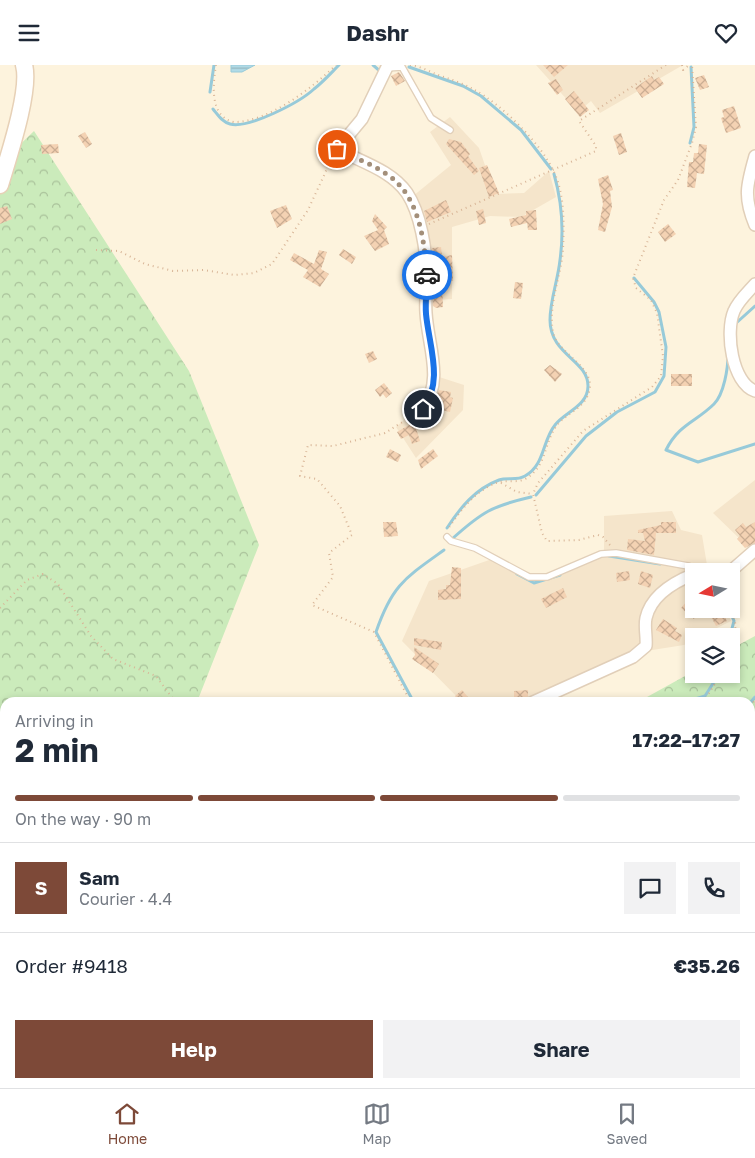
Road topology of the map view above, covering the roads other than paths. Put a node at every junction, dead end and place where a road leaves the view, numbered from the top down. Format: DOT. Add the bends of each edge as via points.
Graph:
graph roads {
  1 [pos="24,65"];
  2 [pos="387,67"];
  3 [pos="450,130"];
  4 [pos="755,156"];
  5 [pos="0,185"];
  6 [pos="755,225"];
  7 [pos="755,284"];
  8 [pos="755,391"];
  9 [pos="423,409"];
  10 [pos="447,537"];
  11 [pos="755,550"];
  12 [pos="740,563"];
  13 [pos="685,565"];
  14 [pos="685,579"];
  15 [pos="544,697"];
  1 -- 5 [label="main road" via="24,92"];
  2 -- 3 [label="lane" via="401,66 430,118"];
  2 -- 9 [label="street" via="362,119 337,149 397,181 413,204 427,273 426,312 434,357 431,399"];
  4 -- 6 [label="street" via="746,187 747,206"];
  7 -- 8 [label="street" via="733,312 730,330 739,375 747,388"];
  10 -- 13 [label="lane" via="529,577 547,577 601,554 616,553"];
  11 -- 12 [label="street"];
  14 -- 15 [label="street" via="664,590 655,601 646,619 646,646 633,657"];
}
